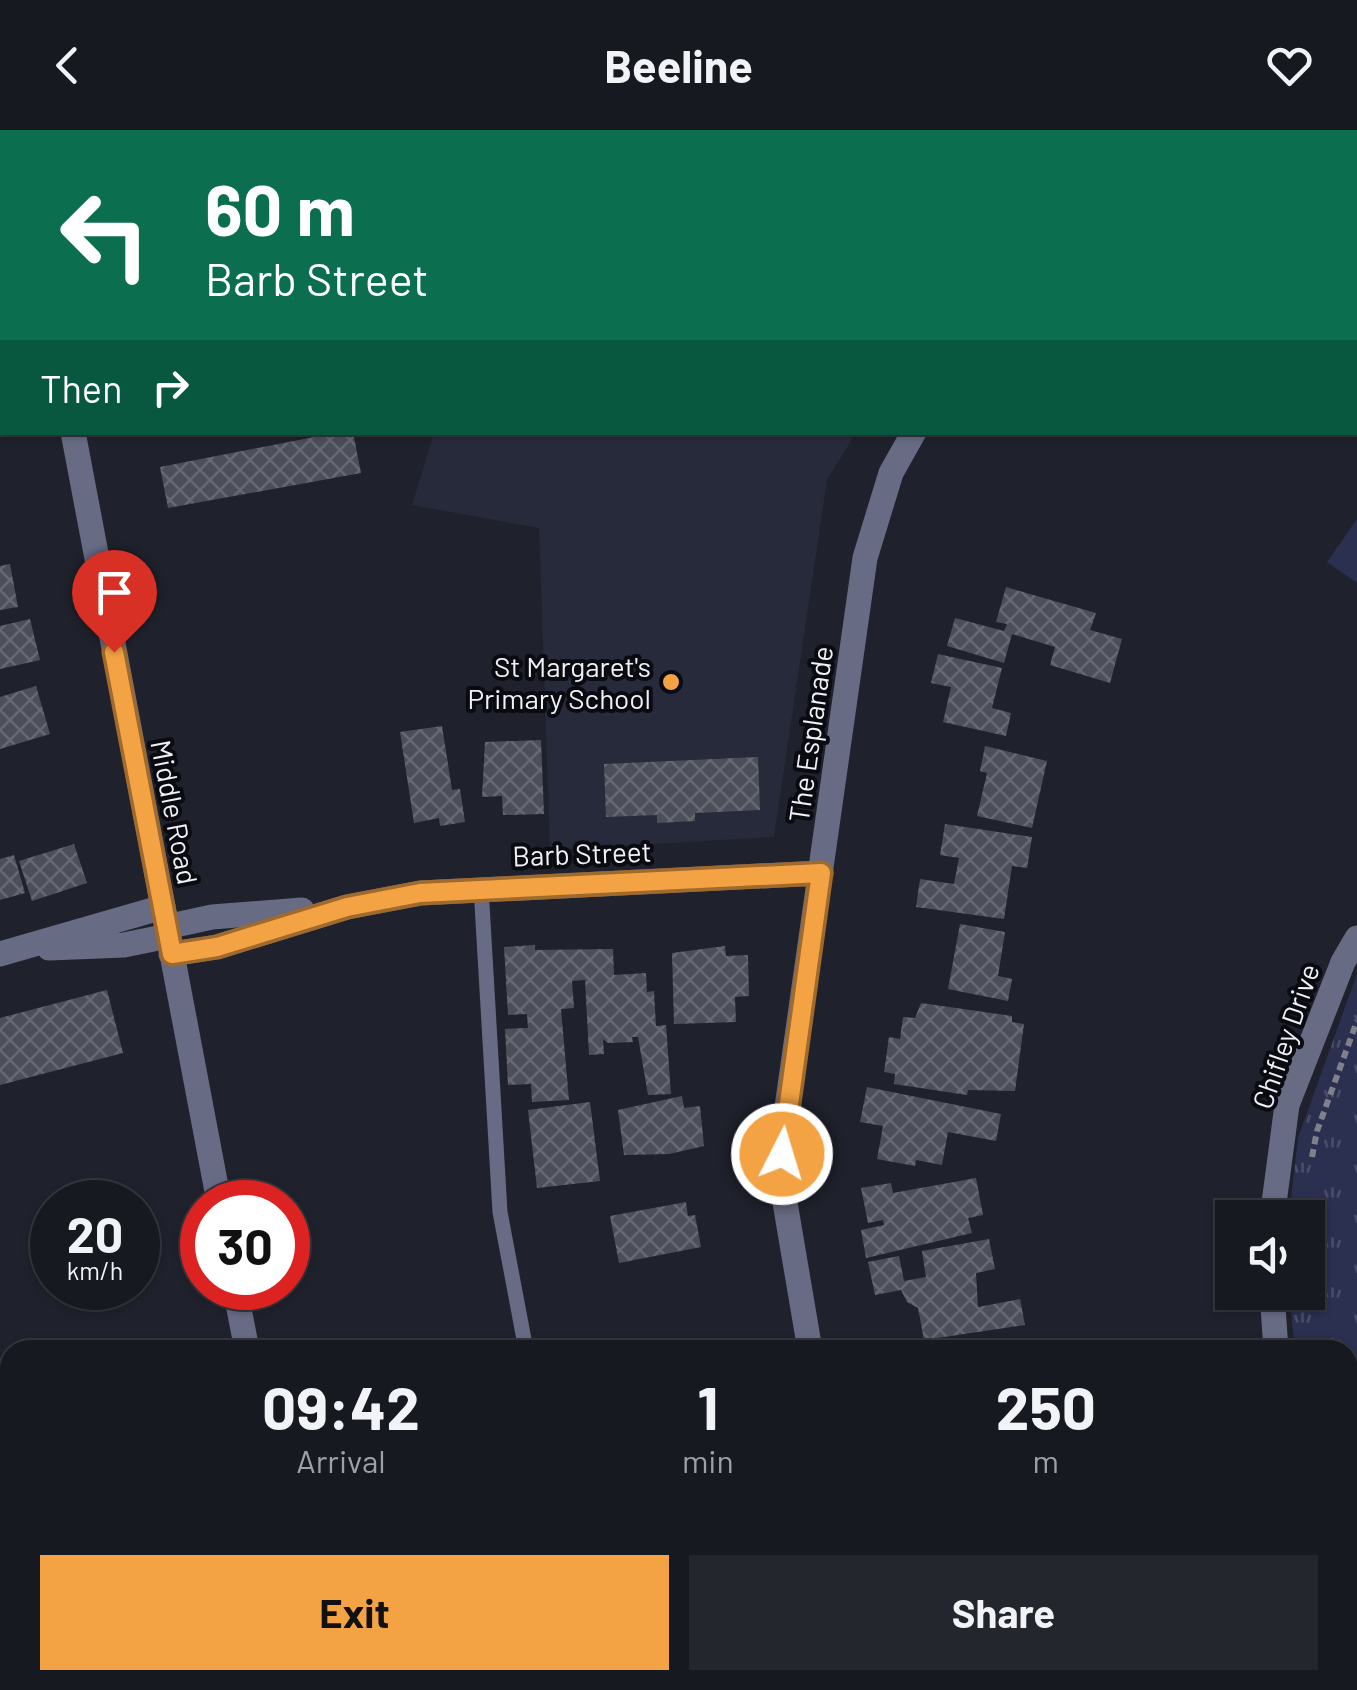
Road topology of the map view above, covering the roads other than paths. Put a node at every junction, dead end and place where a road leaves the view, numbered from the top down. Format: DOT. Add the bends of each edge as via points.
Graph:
graph roads {
  1 [pos="74,435"];
  2 [pos="912,435"];
  3 [pos="821,873"];
  4 [pos="482,887"];
  5 [pos="167,931"];
  6 [pos="1357,938"];
  7 [pos="9,952"];
  8 [pos="215,1180"];
  9 [pos="1275,1200"];
  10 [pos="239,1310"];
  11 [pos="1273,1310"];
  12 [pos="245,1340"];
  13 [pos="524,1340"];
  14 [pos="808,1340"];
  15 [pos="1275,1340"];
  1 -- 5 [label="street, Middle Road"];
  2 -- 3 [label="street, The Esplanade" via="891,473 865,558"];
  3 -- 4 [label="street, Barb Street"];
  3 -- 14 [label="street, The Esplanade" via="782,1179"];
  4 -- 5 [label="street, Barb Street" via="347,907 217,947"];
  4 -- 13 [label="lane" via="500,1212"];
  5 -- 7 [label="street, Barb Street"];
  5 -- 8 [label="street, Middle Road"];
  6 -- 9 [label="street, Chifley Drive" via="1288,1106"];
  10 -- 12 [label="street"];
  11 -- 15 [label="street"];
}
